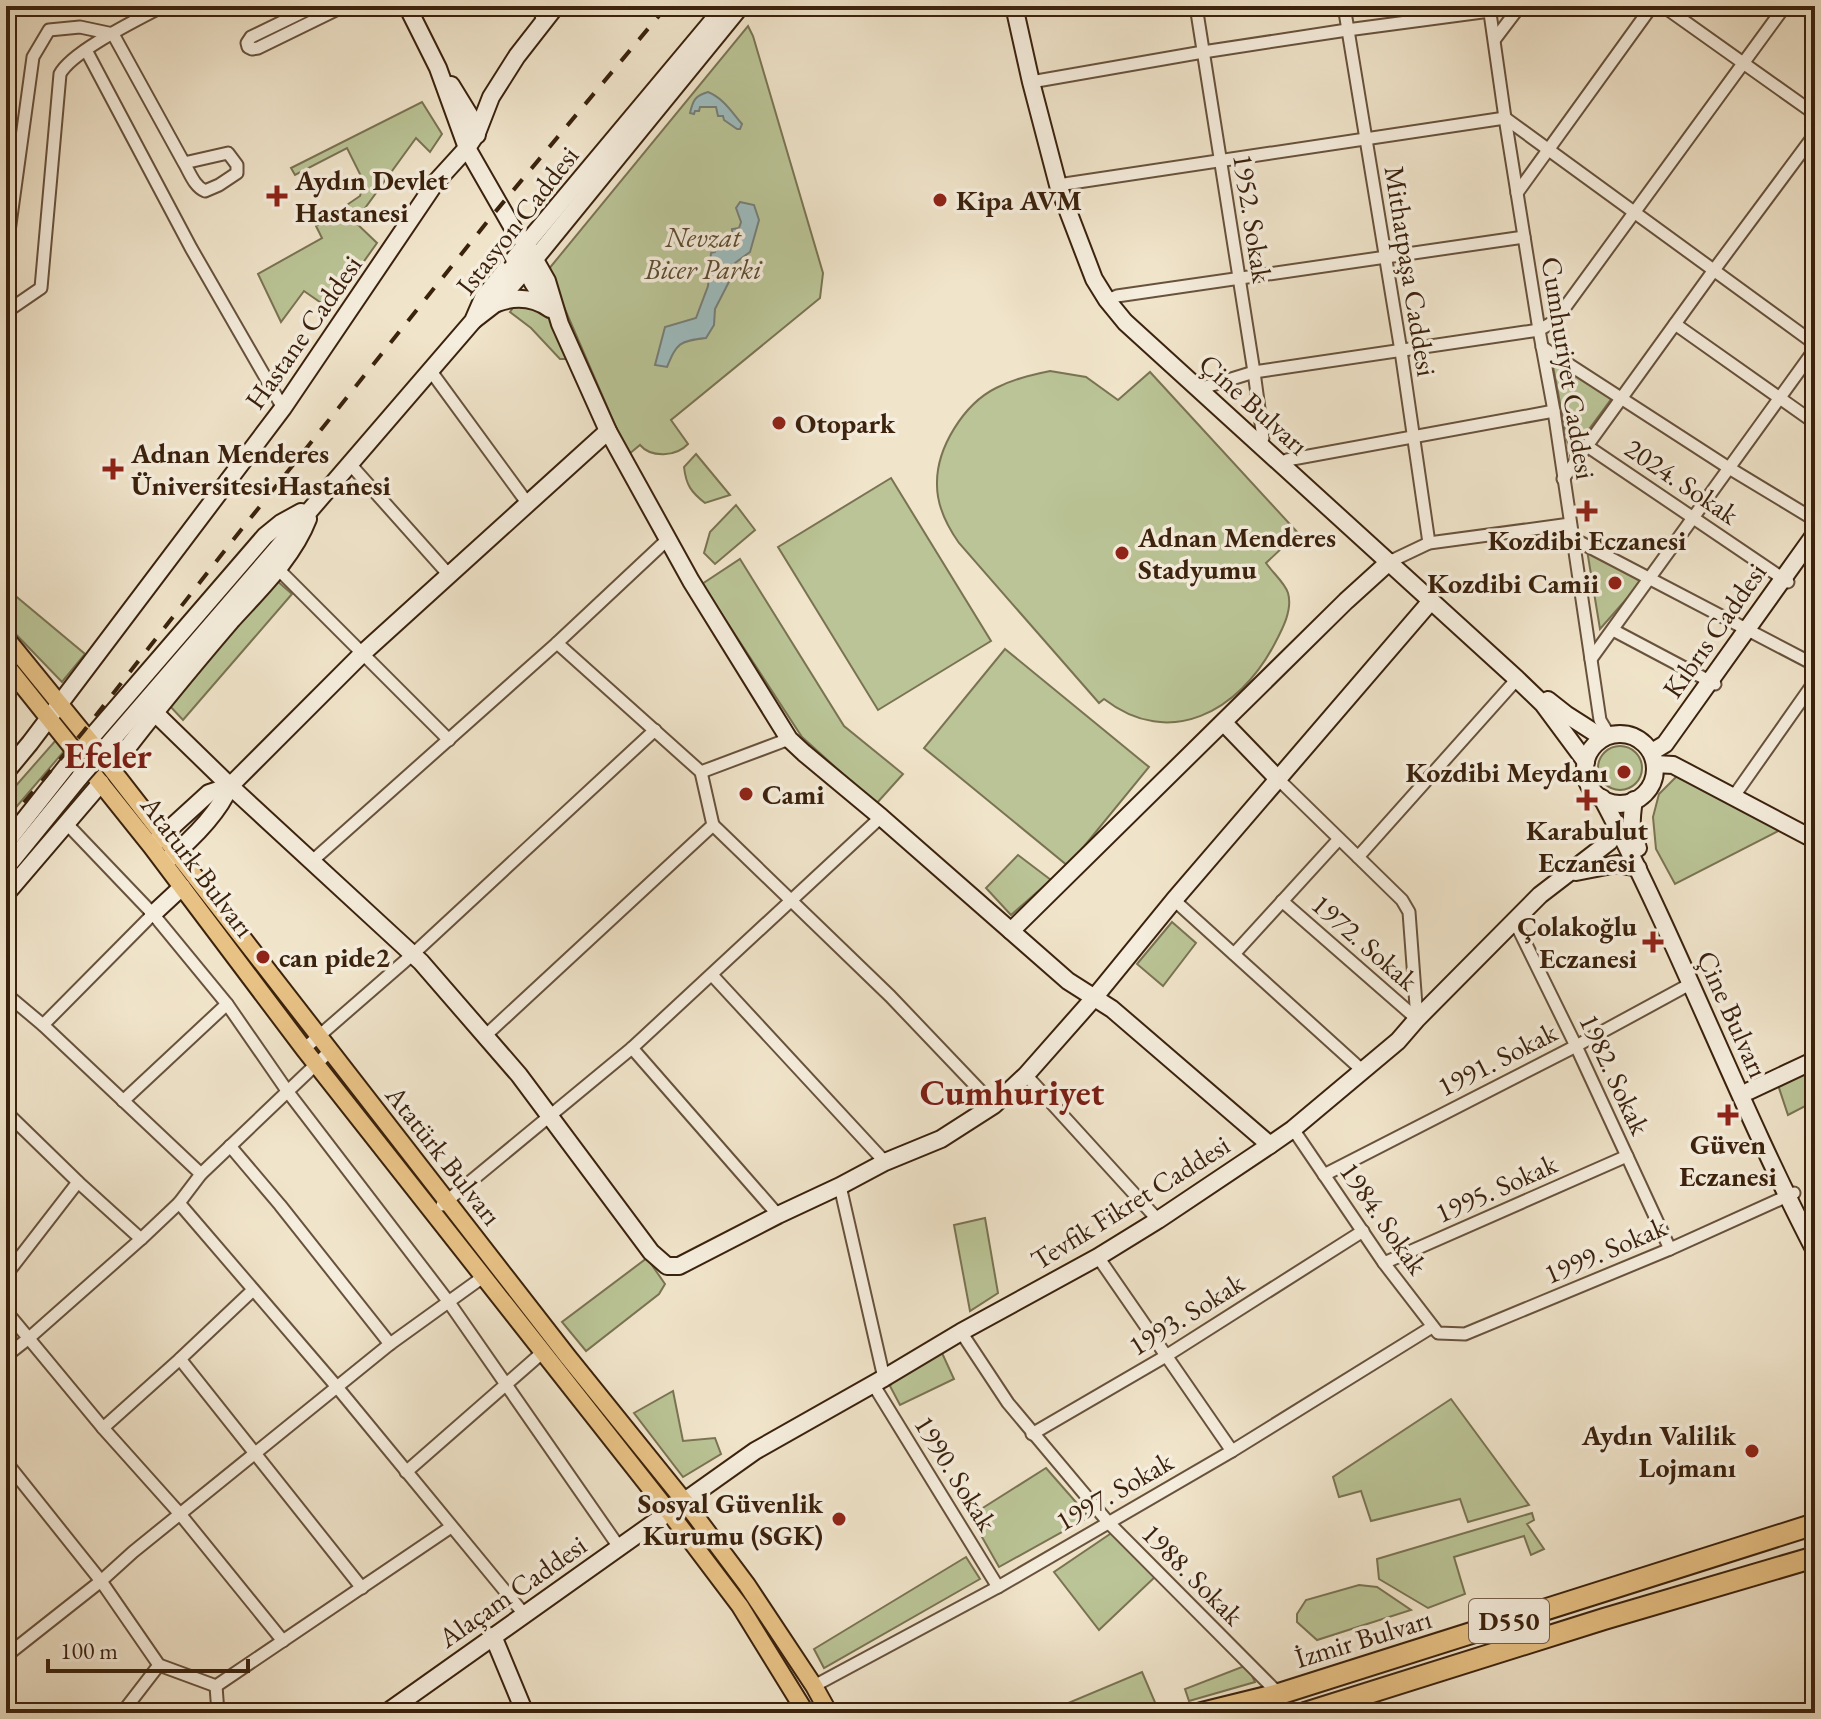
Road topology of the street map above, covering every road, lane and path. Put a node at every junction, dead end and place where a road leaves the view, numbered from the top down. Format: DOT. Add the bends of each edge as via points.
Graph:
graph roads {
  1 [pos="163,6"];
  2 [pos="315,6"];
  3 [pos="344,6"];
  4 [pos="407,6"];
  5 [pos="556,6"];
  6 [pos="725,6"];
  7 [pos="741,6"];
  8 [pos="1014,6"];
  9 [pos="1024,6"];
  10 [pos="1196,6"];
  11 [pos="1344,6"];
  12 [pos="1520,6"];
  13 [pos="1652,6"];
  14 [pos="1663,6"];
  15 [pos="1785,6"];
  16 [pos="1490,9"];
  17 [pos="540,14"];
  18 [pos="1347,30"];
  19 [pos="113,34"];
  20 [pos="1495,39"];
  21 [pos="86,50"];
  22 [pos="1203,52"];
  23 [pos="1744,63"];
  24 [pos="1036,81"];
  25 [pos="1815,114"];
  26 [pos="1505,118"];
  27 [pos="469,126"];
  28 [pos="1815,134"];
  29 [pos="1365,139"];
  30 [pos="467,148"];
  31 [pos="1548,149"];
  32 [pos="1220,161"];
  33 [pos="184,163"];
  34 [pos="482,174"];
  35 [pos="436,182"];
  36 [pos="1062,184"];
  37 [pos="1517,193"];
  38 [pos="1634,213"];
  39 [pos="1524,237"];
  40 [pos="7,240"];
  41 [pos="522,248"];
  42 [pos="1384,257"];
  43 [pos="530,264"];
  44 [pos="1714,270"];
  45 [pos="6,272"];
  46 [pos="1238,279"];
  47 [pos="1112,298"];
  48 [pos="496,303"];
  49 [pos="549,307"];
  50 [pos="6,312"];
  51 [pos="473,321"];
  52 [pos="560,324"];
  53 [pos="1675,324"];
  54 [pos="1539,330"];
  55 [pos="1815,346"];
  56 [pos="1542,347"];
  57 [pos="1401,351"];
  58 [pos="430,370"];
  59 [pos="1254,372"];
  60 [pos="1203,387"];
  61 [pos="1779,397"];
  62 [pos="1621,398"];
  63 [pos="283,408"];
  64 [pos="1554,411"];
  65 [pos="1815,423"];
  66 [pos="608,431"];
  67 [pos="1263,438"];
  68 [pos="1413,438"];
  69 [pos="1587,446"];
  70 [pos="1287,460"];
  71 [pos="350,464"];
  72 [pos="1729,468"];
  73 [pos="1563,479"];
  74 [pos="528,504"];
  75 [pos="313,505"];
  76 [pos="1694,517"];
  77 [pos="1815,520"];
  78 [pos="1570,524"];
  79 [pos="1815,534"];
  80 [pos="1572,538"];
  81 [pos="668,539"];
  82 [pos="1429,543"];
  83 [pos="1815,549"];
  84 [pos="1392,560"];
  85 [pos="277,568"];
  86 [pos="449,575"];
  87 [pos="1649,579"];
  88 [pos="1786,580"];
  89 [pos="1431,601"];
  90 [pos="1613,630"];
  91 [pos="1750,630"];
  92 [pos="6,638"];
  93 [pos="557,643"];
  94 [pos="363,653"];
  95 [pos="1591,659"];
  96 [pos="6,665"];
  97 [pos="1815,665"];
  98 [pos="1517,679"];
  99 [pos="1815,681"];
  100 [pos="1713,683"];
  101 [pos="59,704"];
  102 [pos="154,712"];
  103 [pos="48,718"];
  104 [pos="1224,723"];
  105 [pos="655,730"];
  106 [pos="1606,737"];
  107 [pos="789,739"];
  108 [pos="89,740"];
  109 [pos="449,740"];
  110 [pos="77,753"];
  111 [pos="1654,758"];
  112 [pos="1586,762"];
  113 [pos="112,768"];
  114 [pos="6,772"];
  115 [pos="701,772"];
  116 [pos="1278,779"];
  117 [pos="101,783"];
  118 [pos="230,786"];
  119 [pos="1734,796"];
  120 [pos="1602,798"];
  121 [pos="1634,800"];
  122 [pos="881,817"];
  123 [pos="67,824"];
  124 [pos="713,825"];
  125 [pos="1619,829"];
  126 [pos="1339,839"];
  127 [pos="1815,840"];
  128 [pos="157,841"];
  129 [pos="6,843"];
  130 [pos="1358,857"];
  131 [pos="170,858"];
  132 [pos="311,862"];
  133 [pos="6,868"];
  134 [pos="1638,868"];
  135 [pos="1570,873"];
  136 [pos="182,887"];
  137 [pos="6,894"];
  138 [pos="1174,900"];
  139 [pos="792,901"];
  140 [pos="1282,901"];
  141 [pos="153,914"];
  142 [pos="1514,920"];
  143 [pos="1011,931"];
  144 [pos="1234,954"];
  145 [pos="412,955"];
  146 [pos="712,975"];
  147 [pos="1690,984"];
  148 [pos="6,994"];
  149 [pos="1094,998"];
  150 [pos="227,1004"];
  151 [pos="1417,1019"];
  152 [pos="43,1025"];
  153 [pos="318,1036"];
  154 [pos="485,1036"];
  155 [pos="1576,1046"];
  156 [pos="632,1048"];
  157 [pos="304,1049"];
  158 [pos="330,1051"];
  159 [pos="1815,1060"];
  160 [pos="316,1065"];
  161 [pos="1363,1071"];
  162 [pos="1026,1075"];
  163 [pos="288,1092"];
  164 [pos="1744,1093"];
  165 [pos="123,1101"];
  166 [pos="994,1105"];
  167 [pos="551,1117"];
  168 [pos="8,1118"];
  169 [pos="1293,1129"];
  170 [pos="1270,1145"];
  171 [pos="230,1146"];
  172 [pos="1627,1156"];
  173 [pos="885,1162"];
  174 [pos="201,1174"];
  175 [pos="1324,1175"];
  176 [pos="78,1182"];
  177 [pos="840,1186"];
  178 [pos="1790,1194"];
  179 [pos="447,1201"];
  180 [pos="179,1203"];
  181 [pos="432,1213"];
  182 [pos="778,1215"];
  183 [pos="1158,1220"];
  184 [pos="1815,1226"];
  185 [pos="1363,1231"];
  186 [pos="141,1239"];
  187 [pos="1670,1249"];
  188 [pos="1815,1251"];
  189 [pos="1098,1257"];
  190 [pos="1384,1263"];
  191 [pos="6,1275"];
  192 [pos="483,1277"];
  193 [pos="253,1290"];
  194 [pos="448,1301"];
  195 [pos="6,1311"];
  196 [pos="1435,1330"];
  197 [pos="961,1332"];
  198 [pos="29,1338"];
  199 [pos="390,1344"];
  200 [pos="543,1352"];
  201 [pos="6,1356"];
  202 [pos="1166,1356"];
  203 [pos="180,1359"];
  204 [pos="878,1381"];
  205 [pos="506,1385"];
  206 [pos="337,1387"];
  207 [pos="103,1428"];
  208 [pos="1032,1434"];
  209 [pos="1232,1451"];
  210 [pos="254,1454"];
  211 [pos="6,1462"];
  212 [pos="406,1472"];
  213 [pos="685,1502"];
  214 [pos="669,1512"];
  215 [pos="180,1514"];
  216 [pos="1108,1522"];
  217 [pos="1815,1524"];
  218 [pos="451,1527"];
  219 [pos="619,1547"];
  220 [pos="1815,1557"];
  221 [pos="101,1581"];
  222 [pos="998,1587"];
  223 [pos="362,1588"];
  224 [pos="524,1614"];
  225 [pos="493,1636"];
  226 [pos="283,1641"];
  227 [pos="6,1656"];
  228 [pos="159,1665"];
  229 [pos="216,1686"];
  230 [pos="814,1686"];
  231 [pos="1279,1694"];
  232 [pos="1358,1705"];
  233 [pos="397,1710"];
  234 [pos="122,1713"];
  235 [pos="218,1713"];
  236 [pos="525,1713"];
  237 [pos="806,1713"];
  238 [pos="829,1713"];
  239 [pos="1202,1713"];
  240 [pos="1305,1713"];
  1 -- 19 [label="street"];
  2 -- 3 [label="street" via="251,37 248,47 258,48"];
  4 -- 27 [label="street" via="438,68 456,91"];
  5 -- 17 [label="street, Hastane Caddesi"];
  6 -- 41 [label="street, Istasyon Caddesi"];
  7 -- 43 [label="street"];
  8 -- 24 [label="street, Çine Bulvarı"];
  9 -- 24 [label="street, Çine Bulvarı"];
  10 -- 22 [label="street, 1952. Sokak"];
  11 -- 18 [label="street, Mithatpaşa Caddesi"];
  12 -- 20 [label="street"];
  13 -- 31 [label="street"];
  14 -- 23 [label="street"];
  15 -- 23 [label="street"];
  16 -- 18 [label="street"];
  16 -- 20 [label="street, Cumhuriyet Caddesi"];
  17 -- 27 [label="street, Hastane Caddesi"];
  18 -- 22 [label="street"];
  18 -- 29 [label="street, Mithatpaşa Caddesi"];
  19 -- 21 [label="street"];
  19 -- 33 [label="street"];
  19 -- 40 [label="street" via="80,27 49,30 33,57"];
  20 -- 26 [label="street, Cumhuriyet Caddesi"];
  21 -- 50 [label="street" via="60,74 41,288"];
  21 -- 63 [label="street"];
  22 -- 24 [label="street"];
  22 -- 32 [label="street, 1952. Sokak"];
  23 -- 25 [label="street"];
  23 -- 38 [label="street"];
  24 -- 36 [label="street, Çine Bulvarı"];
  26 -- 29 [label="street"];
  26 -- 31 [label="street"];
  26 -- 37 [label="street, Cumhuriyet Caddesi"];
  27 -- 30 [label="street, Hastane Caddesi"];
  27 -- 34 [label="street"];
  27 -- 35 [label="street"];
  28 -- 44 [label="street"];
  29 -- 32 [label="street"];
  29 -- 42 [label="street, Mithatpaşa Caddesi"];
  30 -- 34 [label="street"];
  30 -- 35 [label="street, Hastane Caddesi"];
  31 -- 37 [label="street"];
  31 -- 38 [label="street"];
  32 -- 36 [label="street"];
  32 -- 46 [label="street, 1952. Sokak"];
  33 -- 33 [label="street" via="205,191 237,173 228,153"];
  34 -- 35 [label="street" via="461,169"];
  34 -- 41 [label="street"];
  35 -- 63 [label="street, Hastane Caddesi"];
  36 -- 47 [label="street, Çine Bulvarı" via="1094,279"];
  37 -- 39 [label="street, Cumhuriyet Caddesi"];
  38 -- 44 [label="street"];
  38 -- 54 [label="street" via="1555,321"];
  39 -- 42 [label="street"];
  39 -- 54 [label="street, Cumhuriyet Caddesi"];
  40 -- 45 [label="street"];
  41 -- 43 [label="street"];
  41 -- 51 [label="street, Istasyon Caddesi" via="483,298"];
  42 -- 46 [label="street"];
  42 -- 57 [label="street, Mithatpaşa Caddesi"];
  43 -- 48 [label="street"];
  43 -- 49 [label="street"];
  43 -- 52 [label="street" via="547,281"];
  44 -- 53 [label="street"];
  44 -- 55 [label="street"];
  46 -- 47 [label="street"];
  46 -- 59 [label="street, 1952. Sokak"];
  47 -- 60 [label="street, Çine Bulvarı" via="1125,322"];
  48 -- 49 [label="street" via="521,298"];
  48 -- 51 [label="street"];
  49 -- 52 [label="street"];
  51 -- 58 [label="street, Istasyon Caddesi"];
  52 -- 66 [label="street"];
  53 -- 61 [label="street"];
  53 -- 62 [label="street"];
  54 -- 56 [label="street, Cumhuriyet Caddesi"];
  54 -- 57 [label="street"];
  55 -- 61 [label="street"];
  56 -- 62 [label="street"];
  56 -- 64 [label="street, Cumhuriyet Caddesi"];
  57 -- 59 [label="street"];
  57 -- 68 [label="street, Mithatpaşa Caddesi"];
  58 -- 71 [label="street, Istasyon Caddesi"];
  58 -- 74 [label="street"];
  59 -- 60 [label="street"];
  59 -- 67 [label="street, 1952. Sokak"];
  60 -- 67 [label="street, Çine Bulvarı"];
  60 -- 84 [label="street, Çine Bulvarı"];
  61 -- 65 [label="street"];
  61 -- 72 [label="street"];
  62 -- 69 [label="street"];
  62 -- 72 [label="street"];
  63 -- 101 [label="street, Hastane Caddesi"];
  64 -- 68 [label="street"];
  64 -- 73 [label="street, Cumhuriyet Caddesi"];
  66 -- 74 [label="street"];
  66 -- 81 [label="street"];
  67 -- 70 [label="street, Çine Bulvarı"];
  68 -- 70 [label="street"];
  68 -- 82 [label="street, Mithatpaşa Caddesi"];
  69 -- 73 [label="street"];
  69 -- 76 [label="street, 2024. Sokak"];
  70 -- 84 [label="street, Çine Bulvarı"];
  71 -- 75 [label="street, Istasyon Caddesi"];
  71 -- 86 [label="street"];
  72 -- 76 [label="street"];
  72 -- 77 [label="street"];
  73 -- 78 [label="street, Cumhuriyet Caddesi"];
  74 -- 86 [label="street"];
  75 -- 85 [label="street" via="300,538"];
  75 -- 108 [label="street" via="265,536"];
  75 -- 133 [label="street, Istasyon Caddesi, bridge"];
  76 -- 87 [label="street"];
  76 -- 88 [label="street, 2024. Sokak"];
  78 -- 80 [label="street, Cumhuriyet Caddesi"];
  78 -- 82 [label="street"];
  79 -- 88 [label="street, Kıbrıs Caddesi"];
  80 -- 87 [label="street"];
  80 -- 95 [label="street, Cumhuriyet Caddesi"];
  81 -- 93 [label="street"];
  81 -- 107 [label="street"];
  82 -- 84 [label="street"];
  83 -- 88 [label="street, Kıbrıs Caddesi"];
  84 -- 89 [label="street, Çine Bulvarı"];
  84 -- 104 [label="street"];
  84 -- 106 [label="street, Çine Bulvarı" via="1567,715"];
  85 -- 94 [label="street"];
  85 -- 102 [label="street"];
  86 -- 94 [label="street"];
  87 -- 90 [label="street"];
  87 -- 91 [label="street"];
  88 -- 91 [label="street, Kıbrıs Caddesi"];
  89 -- 98 [label="street, Çine Bulvarı"];
  89 -- 116 [label="street"];
  90 -- 95 [label="street"];
  90 -- 100 [label="street"];
  91 -- 97 [label="street"];
  91 -- 100 [label="street, Kıbrıs Caddesi"];
  92 -- 101 [label="main road"];
  93 -- 105 [label="street"];
  93 -- 109 [label="street"];
  94 -- 109 [label="street"];
  94 -- 118 [label="street"];
  95 -- 106 [label="street, Cumhuriyet Caddesi"];
  96 -- 103 [label="main road"];
  98 -- 112 [label="street, Çine Bulvarı" via="1543,704"];
  98 -- 130 [label="street"];
  99 -- 119 [label="street"];
  100 -- 111 [label="street, Kıbrıs Caddesi" via="1670,747"];
  101 -- 103 [label="street, Hastane Caddesi"];
  101 -- 108 [label="main road"];
  102 -- 113 [label="street"];
  102 -- 118 [label="street"];
  103 -- 110 [label="main road, Ataturk Bulvarı"];
  103 -- 114 [label="street, Hastane Caddesi"];
  104 -- 116 [label="street"];
  104 -- 143 [label="street"];
  105 -- 115 [label="street"];
  105 -- 145 [label="street"];
  106 -- 111 [label="street" via="1631,735"];
  106 -- 112 [label="street"];
  107 -- 115 [label="street"];
  107 -- 122 [label="street"];
  108 -- 113 [label="main road"];
  109 -- 132 [label="street"];
  110 -- 117 [label="main road, Ataturk Bulvarı"];
  110 -- 129 [label="street"];
  111 -- 119 [label="street"];
  111 -- 121 [label="street" via="1653,781"];
  112 -- 120 [label="street" via="1589,785"];
  113 -- 128 [label="main road"];
  115 -- 124 [label="street"];
  116 -- 126 [label="street"];
  116 -- 138 [label="street"];
  117 -- 123 [label="street"];
  117 -- 128 [label="main road, Ataturk Bulvarı"];
  118 -- 128 [label="street" via="209,793"];
  118 -- 131 [label="street" via="223,803"];
  118 -- 132 [label="street"];
  119 -- 127 [label="street"];
  120 -- 121 [label="street" via="1617,803"];
  120 -- 125 [label="street, Çine Bulvarı"];
  121 -- 164 [label="street, Çine Bulvarı" via="1631,833"];
  122 -- 139 [label="street"];
  122 -- 143 [label="street"];
  123 -- 137 [label="street"];
  123 -- 141 [label="street"];
  124 -- 139 [label="street"];
  124 -- 154 [label="street"];
  125 -- 134 [label="street, Çine Bulvarı"];
  125 -- 135 [label="street, Tevfik Fikret Caddesi"];
  126 -- 130 [label="street"];
  126 -- 140 [label="street"];
  128 -- 131 [label="main road, Ataturk Bulvarı"];
  130 -- 151 [label="street" via="1409,912"];
  131 -- 136 [label="main road, Ataturk Bulvarı"];
  131 -- 153 [label="main road, Atatürk Bulvarı"];
  132 -- 145 [label="street"];
  134 -- 135 [label="street, Tevfik Fikret Caddesi" via="1617,864"];
  134 -- 147 [label="street, Çine Bulvarı"];
  135 -- 142 [label="street, Tevfik Fikret Caddesi"];
  136 -- 141 [label="street"];
  136 -- 157 [label="main road, Ataturk Bulvarı"];
  138 -- 144 [label="street"];
  138 -- 149 [label="street"];
  139 -- 146 [label="street"];
  139 -- 166 [label="street"];
  140 -- 144 [label="street"];
  140 -- 151 [label="street, 1972. Sokak"];
  141 -- 150 [label="street"];
  141 -- 152 [label="street"];
  142 -- 151 [label="street, Tevfik Fikret Caddesi"];
  142 -- 155 [label="street, 1982. Sokak"];
  143 -- 149 [label="street"];
  144 -- 161 [label="street"];
  145 -- 153 [label="street"];
  145 -- 154 [label="street"];
  146 -- 156 [label="street"];
  146 -- 173 [label="street"];
  147 -- 155 [label="street, 1991. Sokak"];
  147 -- 164 [label="street, Çine Bulvarı"];
  148 -- 152 [label="street"];
  149 -- 162 [label="street"];
  149 -- 170 [label="street"];
  150 -- 163 [label="street"];
  150 -- 165 [label="street"];
  151 -- 161 [label="street, Tevfik Fikret Caddesi"];
  152 -- 165 [label="street"];
  153 -- 157 [label="street"];
  153 -- 158 [label="main road, Atatürk Bulvarı"];
  154 -- 167 [label="street"];
  155 -- 172 [label="street, 1982. Sokak"];
  155 -- 175 [label="street, 1991. Sokak"];
  156 -- 167 [label="street"];
  156 -- 182 [label="street"];
  157 -- 160 [label="main road, Atatürk Bulvarı"];
  158 -- 160 [label="street"];
  158 -- 179 [label="main road, Atatürk Bulvarı"];
  159 -- 164 [label="street"];
  160 -- 163 [label="street"];
  160 -- 181 [label="main road, Atatürk Bulvarı"];
  161 -- 169 [label="street, Tevfik Fikret Caddesi"];
  162 -- 166 [label="street"];
  162 -- 183 [label="street"];
  163 -- 171 [label="street"];
  163 -- 194 [label="street"];
  164 -- 178 [label="street, Çine Bulvarı"];
  165 -- 174 [label="street"];
  166 -- 173 [label="street" via="941,1139"];
  167 -- 179 [label="street"];
  167 -- 182 [label="street" via="651,1252 667,1266 679,1266"];
  168 -- 176 [label="street"];
  169 -- 170 [label="street, Tevfik Fikret Caddesi"];
  169 -- 175 [label="street, 1984. Sokak"];
  170 -- 183 [label="street, Tevfik Fikret Caddesi"];
  171 -- 174 [label="street"];
  171 -- 199 [label="street"];
  172 -- 187 [label="street, 1982. Sokak"];
  172 -- 190 [label="street, 1995. Sokak"];
  173 -- 177 [label="street"];
  174 -- 180 [label="street"];
  175 -- 185 [label="street, 1984. Sokak"];
  176 -- 186 [label="street"];
  176 -- 191 [label="street"];
  177 -- 182 [label="street"];
  177 -- 204 [label="street, 1990. Sokak"];
  178 -- 184 [label="street, Çine Bulvarı"];
  178 -- 187 [label="street, 1999. Sokak"];
  178 -- 188 [label="street, Çine Bulvarı"];
  179 -- 181 [label="street"];
  179 -- 213 [label="main road, Atatürk Bulvarı"];
  180 -- 186 [label="street"];
  180 -- 193 [label="street"];
  181 -- 192 [label="main road, Atatürk Bulvarı"];
  183 -- 189 [label="street, Tevfik Fikret Caddesi"];
  185 -- 190 [label="street, 1984. Sokak"];
  185 -- 202 [label="street, 1993. Sokak"];
  186 -- 198 [label="street"];
  187 -- 196 [label="street, 1999. Sokak" via="1465,1334"];
  189 -- 197 [label="street, Tevfik Fikret Caddesi"];
  189 -- 202 [label="street"];
  190 -- 196 [label="street, 1984. Sokak"];
  192 -- 194 [label="street"];
  192 -- 200 [label="main road, Atatürk Bulvarı"];
  193 -- 203 [label="street"];
  193 -- 206 [label="street"];
  194 -- 199 [label="street"];
  194 -- 205 [label="street"];
  195 -- 198 [label="street"];
  196 -- 209 [label="street, 1997. Sokak"];
  197 -- 204 [label="street, Tevfik Fikret Caddesi"];
  197 -- 208 [label="street, 1988. Sokak"];
  198 -- 201 [label="street"];
  198 -- 207 [label="street"];
  199 -- 206 [label="street"];
  200 -- 205 [label="street"];
  200 -- 214 [label="main road, Atatürk Bulvarı"];
  202 -- 208 [label="street, 1993. Sokak"];
  202 -- 209 [label="street"];
  203 -- 207 [label="street"];
  203 -- 210 [label="street"];
  204 -- 213 [label="street, Tevfik Fikret Caddesi" via="755,1451"];
  204 -- 222 [label="street, 1990. Sokak"];
  205 -- 212 [label="street"];
  205 -- 219 [label="street"];
  206 -- 210 [label="street"];
  206 -- 212 [label="street"];
  207 -- 215 [label="street"];
  208 -- 216 [label="street, 1988. Sokak"];
  209 -- 216 [label="street, 1997. Sokak"];
  210 -- 215 [label="street"];
  210 -- 223 [label="street"];
  211 -- 221 [label="street"];
  212 -- 218 [label="street"];
  213 -- 214 [label="street, Tevfik Fikret Caddesi"];
  213 -- 230 [label="main road, Atatürk Bulvarı"];
  214 -- 219 [label="street, Alaçam Caddesi"];
  214 -- 237 [label="main road, Atatürk Bulvarı" via="740,1606"];
  215 -- 221 [label="street"];
  215 -- 226 [label="street"];
  216 -- 222 [label="street, 1997. Sokak"];
  216 -- 231 [label="street, 1988. Sokak"];
  217 -- 231 [label="highway, İzmir Bulvarı / D550"];
  218 -- 223 [label="street"];
  218 -- 224 [label="street"];
  219 -- 224 [label="street, Alaçam Caddesi"];
  220 -- 232 [label="highway, İzmir Bulvarı / D550" via="1604,1619"];
  221 -- 227 [label="street"];
  221 -- 228 [label="street"];
  222 -- 230 [label="street, 1997. Sokak"];
  223 -- 226 [label="street"];
  224 -- 225 [label="street, Alaçam Caddesi"];
  225 -- 233 [label="street, Alaçam Caddesi"];
  225 -- 236 [label="street"];
  226 -- 229 [label="street"];
  228 -- 229 [label="street"];
  228 -- 234 [label="street"];
  229 -- 235 [label="street"];
  230 -- 238 [label="main road, Atatürk Bulvarı"];
  231 -- 239 [label="highway, İzmir Bulvarı / D550"];
  232 -- 240 [label="highway, İzmir Bulvarı / D550"];
}
